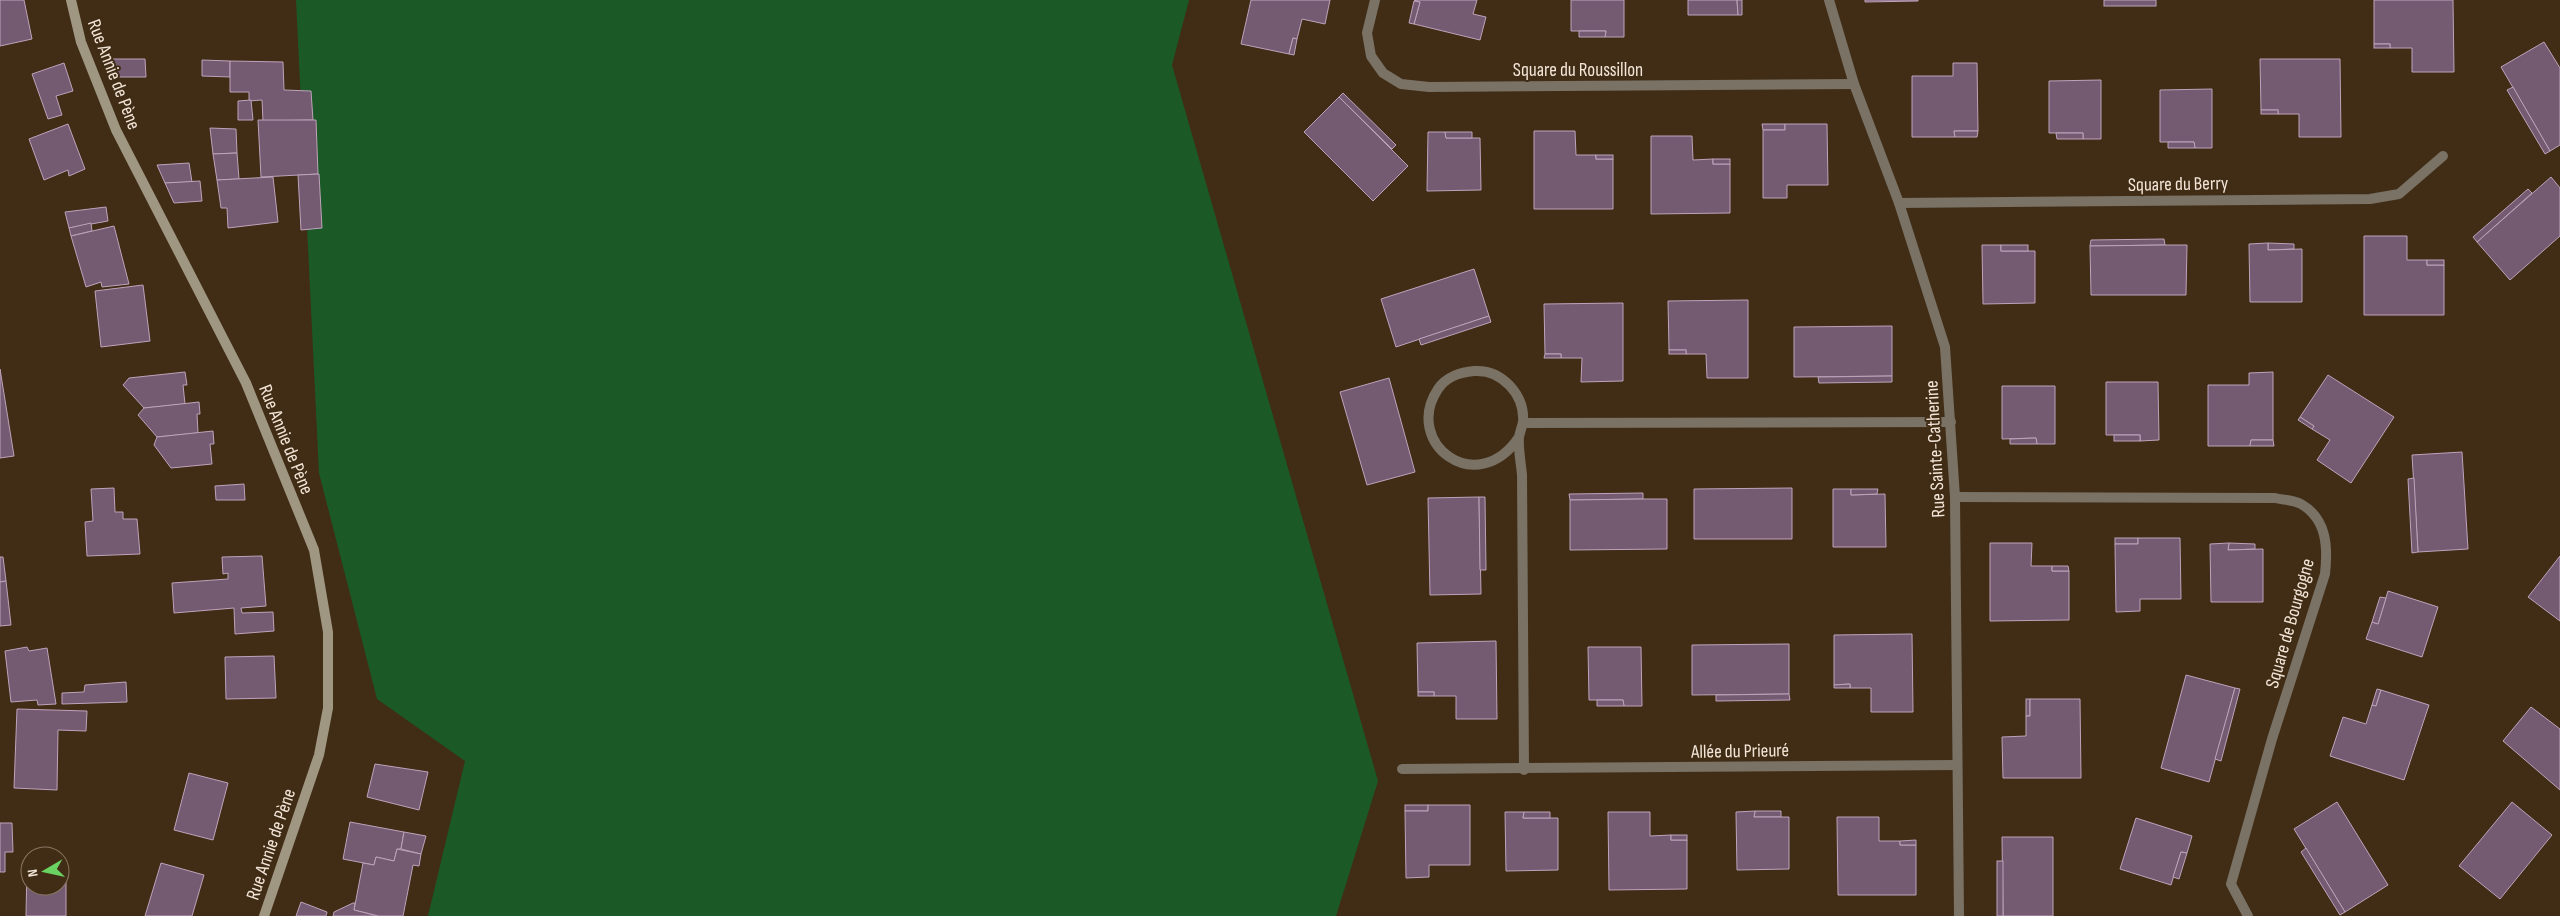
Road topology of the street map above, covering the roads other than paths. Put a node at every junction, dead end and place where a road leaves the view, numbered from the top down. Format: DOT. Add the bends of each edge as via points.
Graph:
graph roads {
  1 [pos="71,0"];
  2 [pos="1375,0"];
  3 [pos="1829,0"];
  4 [pos="1854,84"];
  5 [pos="2443,156"];
  6 [pos="1898,203"];
  7 [pos="1951,422"];
  8 [pos="1523,423"];
  9 [pos="1519,437"];
  10 [pos="1955,496"];
  11 [pos="1956,766"];
  12 [pos="1402,768"];
  13 [pos="1524,770"];
  14 [pos="264,916"];
  15 [pos="1959,916"];
  16 [pos="2248,916"];
  1 -- 14 [label="street, Rue Annie de Pène" via="80,42 116,130 246,383 314,550 328,632 328,708 318,755"];
  2 -- 4 [label="street, Square du Roussillon" via="1367,33 1372,56 1383,73 1401,84 1439,87"];
  3 -- 4 [label="street, Rue Sainte-Catherine"];
  4 -- 6 [label="street, Rue Sainte-Catherine"];
  5 -- 6 [label="street, Square du Berry" via="2399,194 2370,199"];
  6 -- 7 [label="street, Rue Sainte-Catherine" via="1945,347"];
  7 -- 8 [label="street"];
  7 -- 10 [label="street, Rue Sainte-Catherine"];
  8 -- 9 [label="street"];
  8 -- 9 [label="street" via="1522,408 1507,382 1480,370 1451,377 1439,387 1430,408 1430,432 1438,446 1450,458 1465,464 1497,461 1510,451"];
  9 -- 13 [label="street"];
  10 -- 11 [label="street, Rue Sainte-Catherine"];
  10 -- 16 [label="street, Square de Bourgogne" via="2275,498 2300,504 2317,516 2328,550 2325,574 2272,739 2231,884"];
  11 -- 13 [label="street, Allée du Prieuré"];
  11 -- 15 [label="street, Rue Sainte-Catherine"];
  12 -- 13 [label="street, Allée du Prieuré"];
}
